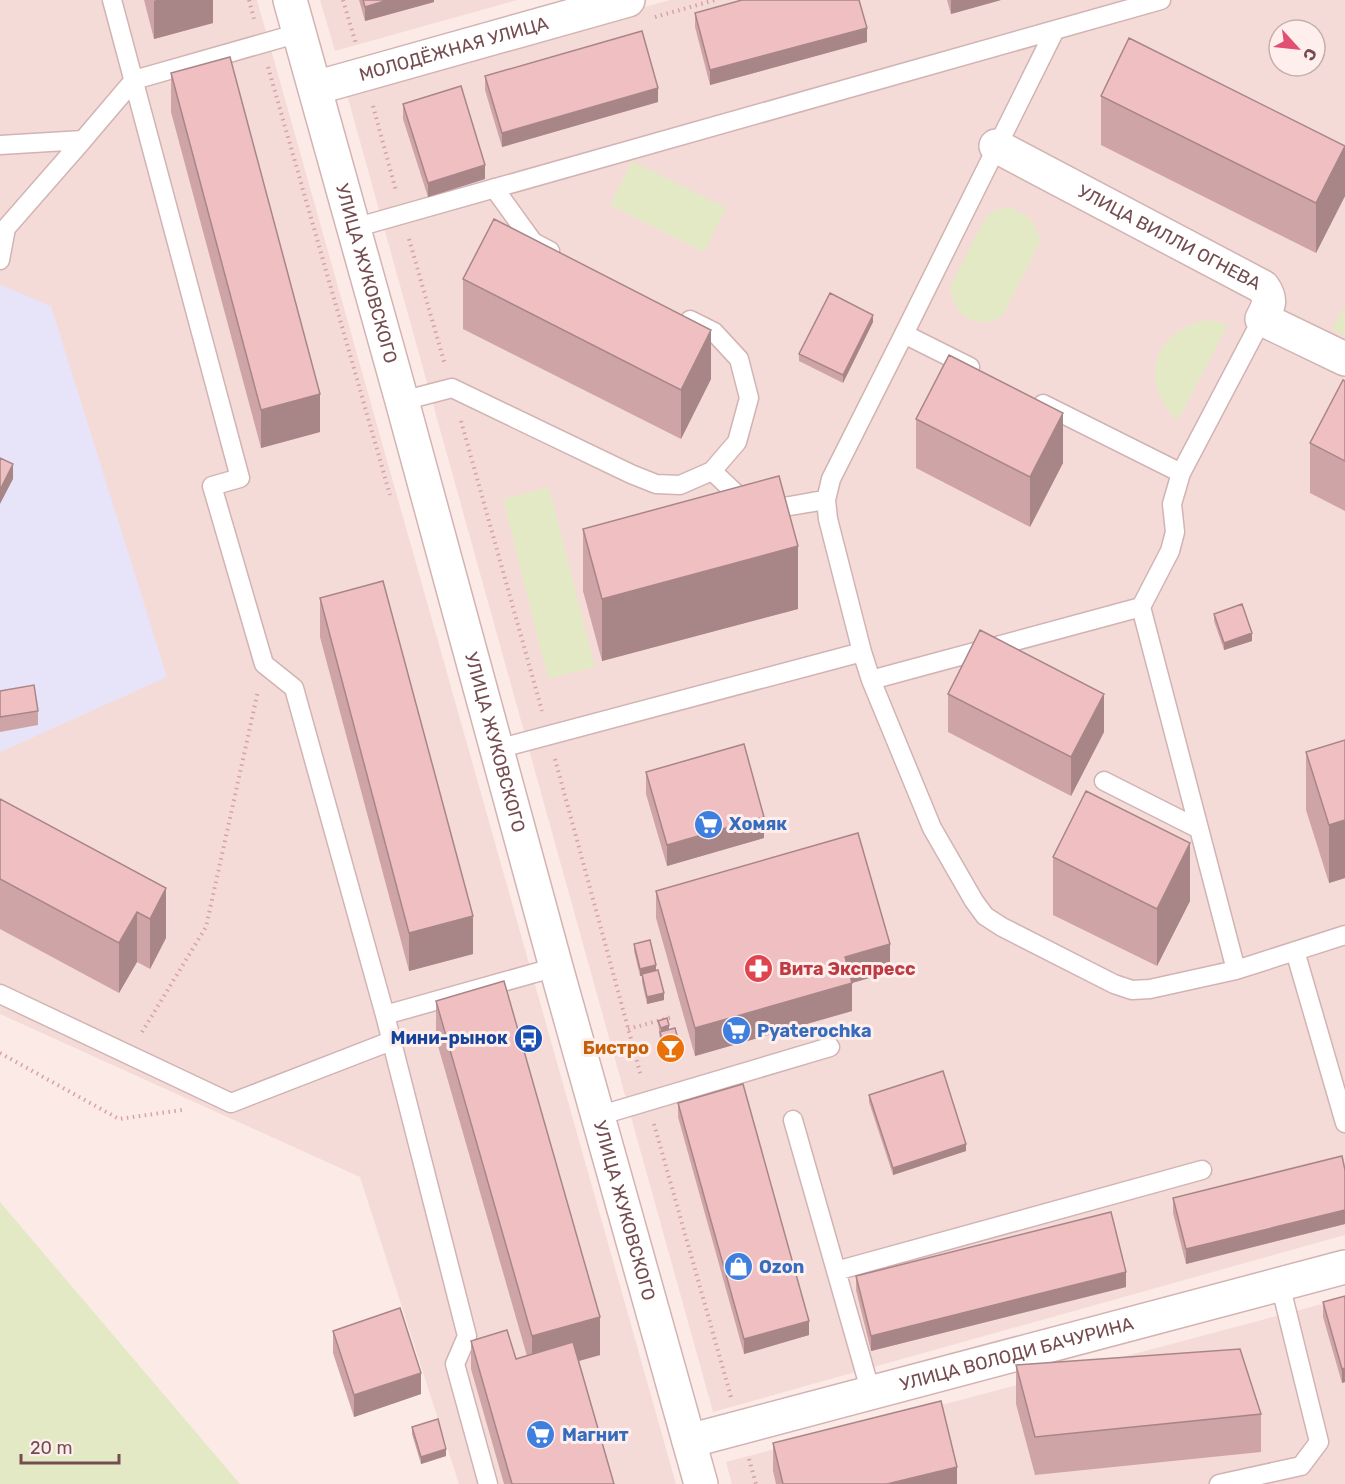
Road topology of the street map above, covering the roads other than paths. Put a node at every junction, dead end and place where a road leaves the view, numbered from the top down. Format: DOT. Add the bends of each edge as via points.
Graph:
graph roads {
  1 [pos="112,0"];
  2 [pos="290,0"];
  3 [pos="628,0"];
  4 [pos="1161,0"];
  5 [pos="1055,30"];
  6 [pos="299,33"];
  7 [pos="134,80"];
  8 [pos="315,88"];
  9 [pos="83,140"];
  10 [pos="0,146"];
  11 [pos="996,147"];
  12 [pos="494,188"];
  13 [pos="354,228"];
  14 [pos="565,258"];
  15 [pos="0,260"];
  16 [pos="671,311"];
  17 [pos="1262,319"];
  18 [pos="903,334"];
  19 [pos="1345,359"];
  20 [pos="989,376"];
  21 [pos="1032,398"];
  22 [pos="402,401"];
  23 [pos="712,471"];
  24 [pos="1181,473"];
  25 [pos="826,500"];
  26 [pos="1141,607"];
  27 [pos="862,652"];
  28 [pos="872,680"];
  29 [pos="497,749"];
  30 [pos="1104,782"];
  31 [pos="1199,829"];
  32 [pos="1345,935"];
  33 [pos="1295,951"];
  34 [pos="556,967"];
  35 [pos="1236,970"];
  36 [pos="0,994"];
  37 [pos="385,1016"];
  38 [pos="392,1041"];
  39 [pos="830,1047"];
  40 [pos="598,1116"];
  41 [pos="793,1120"];
  42 [pos="1345,1120"];
  43 [pos="1202,1170"];
  44 [pos="1345,1267"];
  45 [pos="836,1271"];
  46 [pos="1280,1284"];
  47 [pos="871,1393"];
  48 [pos="689,1441"];
  49 [pos="488,1484"];
  50 [pos="701,1484"];
  51 [pos="1219,1484"];
  1 -- 7 [label="lane"];
  2 -- 6 [label="street, УЛИЦА ЖУКОВСКОГО"];
  3 -- 8 [label="street, МОЛОДЁЖНАЯ УЛИЦА"];
  4 -- 5 [label="lane"];
  5 -- 11 [label="lane"];
  5 -- 12 [label="lane"];
  6 -- 7 [label="lane"];
  6 -- 8 [label="street, УЛИЦА ЖУКОВСКОГО"];
  7 -- 9 [label="lane"];
  7 -- 37 [label="lane" via="240,478 212,486 264,664 294,688"];
  8 -- 13 [label="street, УЛИЦА ЖУКОВСКОГО"];
  9 -- 10 [label="lane"];
  9 -- 15 [label="lane" via="6,228"];
  11 -- 17 [label="street, УЛИЦА ВИЛЛИ ОГНЕВА" via="1263,287 1269,305"];
  11 -- 18 [label="lane"];
  12 -- 13 [label="lane"];
  12 -- 14 [label="lane" via="533,242"];
  13 -- 22 [label="street, УЛИЦА ЖУКОВСКОГО"];
  16 -- 23 [label="lane" via="714,332 739,359 749,398 737,442"];
  17 -- 19 [label="street, УЛИЦА ВИЛЛИ ОГНЕВА"];
  17 -- 24 [label="lane"];
  18 -- 20 [label="lane"];
  18 -- 25 [label="lane" via="831,479"];
  21 -- 24 [label="lane"];
  22 -- 23 [label="lane" via="452,388 656,484 680,485"];
  22 -- 29 [label="street, УЛИЦА ЖУКОВСКОГО"];
  23 -- 25 [label="lane" via="755,506 770,508"];
  24 -- 26 [label="lane" via="1172,504 1175,532 1170,550"];
  25 -- 27 [label="lane"];
  26 -- 28 [label="lane"];
  26 -- 31 [label="lane"];
  27 -- 28 [label="lane"];
  27 -- 29 [label="lane"];
  28 -- 35 [label="lane" via="932,828 985,916 1132,990"];
  29 -- 34 [label="street, УЛИЦА ЖУКОВСКОГО"];
  30 -- 31 [label="lane"];
  31 -- 35 [label="lane"];
  32 -- 33 [label="lane"];
  33 -- 35 [label="lane"];
  33 -- 42 [label="lane"];
  34 -- 37 [label="lane"];
  34 -- 40 [label="street, УЛИЦА ЖУКОВСКОГО"];
  36 -- 38 [label="lane" via="231,1103"];
  37 -- 38 [label="lane"];
  38 -- 49 [label="lane" via="467,1336 455,1364"];
  39 -- 40 [label="lane"];
  40 -- 48 [label="street, УЛИЦА ЖУКОВСКОГО"];
  41 -- 45 [label="lane"];
  43 -- 45 [label="lane"];
  44 -- 46 [label="street, УЛИЦА ВОЛОДИ БАЧУРИНА"];
  45 -- 47 [label="lane"];
  46 -- 47 [label="street, УЛИЦА ВОЛОДИ БАЧУРИНА"];
  46 -- 51 [label="lane" via="1319,1442 1300,1466"];
  47 -- 48 [label="street, УЛИЦА ВОЛОДИ БАЧУРИНА"];
  48 -- 50 [label="street, УЛИЦА ЖУКОВСКОГО"];
}
